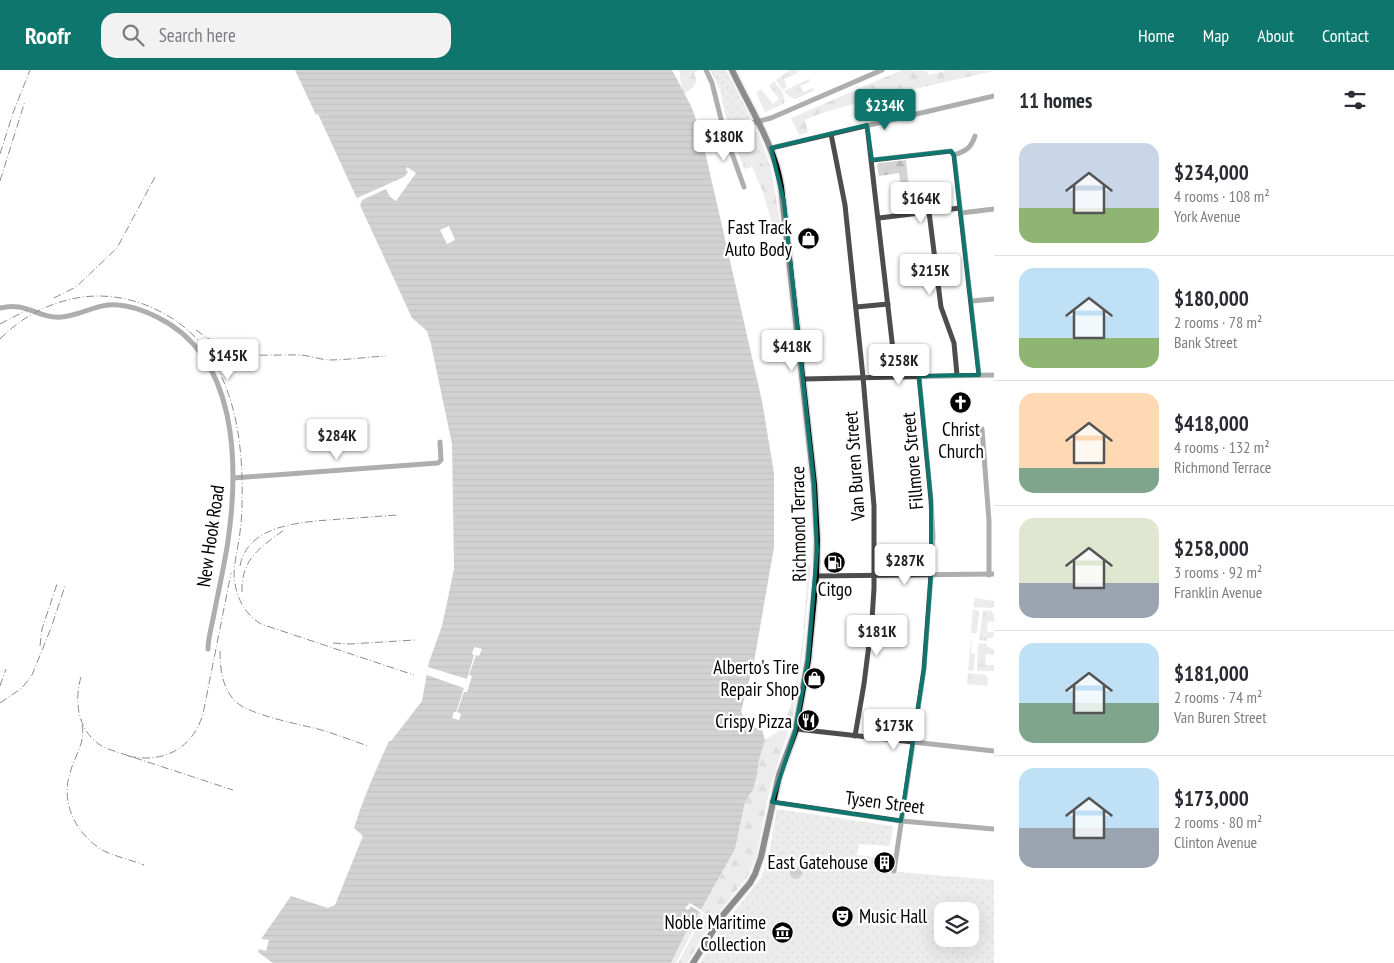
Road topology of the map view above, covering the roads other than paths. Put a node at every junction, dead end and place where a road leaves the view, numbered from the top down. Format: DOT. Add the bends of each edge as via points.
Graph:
graph roads {
  1 [pos="706,70"];
  2 [pos="732,70"];
  3 [pos="882,70"];
  4 [pos="994,96"];
  5 [pos="760,122"];
  6 [pos="867,125"];
  7 [pos="724,131"];
  8 [pos="831,134"];
  9 [pos="975,136"];
  10 [pos="771,148"];
  11 [pos="952,153"];
  12 [pos="872,160"];
  13 [pos="744,187"];
  14 [pos="994,209"];
  15 [pos="960,210"];
  16 [pos="929,212"];
  17 [pos="879,218"];
  18 [pos="994,299"];
  19 [pos="972,301"];
  20 [pos="888,304"];
  21 [pos="0,308"];
  22 [pos="856,308"];
  23 [pos="979,375"];
  24 [pos="994,375"];
  25 [pos="896,376"];
  26 [pos="919,376"];
  27 [pos="957,376"];
  28 [pos="864,377"];
  29 [pos="803,378"];
  30 [pos="982,430"];
  31 [pos="440,442"];
  32 [pos="233,478"];
  33 [pos="991,574"];
  34 [pos="931,575"];
  35 [pos="816,576"];
  36 [pos="874,576"];
  37 [pos="208,649"];
  38 [pos="796,729"];
  39 [pos="854,736"];
  40 [pos="913,743"];
  41 [pos="994,751"];
  42 [pos="772,802"];
  43 [pos="901,821"];
  44 [pos="994,829"];
  45 [pos="894,871"];
  46 [pos="693,963"];
  1 -- 7 [label="street"];
  2 -- 5 [label="main road, Richmond Terrace"];
  3 -- 5 [label="street"];
  4 -- 6 [label="street"];
  5 -- 7 [label="street"];
  5 -- 10 [label="main road, Richmond Terrace"];
  6 -- 8 [label="street"];
  6 -- 12 [label="street"];
  7 -- 13 [label="street"];
  8 -- 10 [label="street"];
  8 -- 22 [label="street, Van Buren Street" via="845,204"];
  9 -- 11 [label="street" via="972,146 966,151"];
  10 -- 29 [label="main road, Richmond Terrace" via="782,194"];
  11 -- 12 [label="street"];
  11 -- 15 [label="street"];
  12 -- 17 [label="street"];
  14 -- 15 [label="street"];
  15 -- 16 [label="street"];
  15 -- 19 [label="street"];
  16 -- 17 [label="street"];
  16 -- 27 [label="street" via="941,307 954,343"];
  17 -- 20 [label="street"];
  18 -- 19 [label="street"];
  19 -- 23 [label="street"];
  20 -- 22 [label="street"];
  20 -- 25 [label="street"];
  21 -- 32 [label="street, New Hook Road" via="20,306 43,315 63,317 116,304 141,310 180,331 208,364 221,392"];
  22 -- 28 [label="street, Van Buren Street"];
  23 -- 24 [label="street"];
  23 -- 27 [label="street"];
  25 -- 26 [label="street"];
  25 -- 28 [label="street"];
  26 -- 27 [label="street"];
  26 -- 34 [label="street, Fillmore Street" via="932,500"];
  28 -- 29 [label="street"];
  28 -- 36 [label="street, Van Buren Street" via="874,506"];
  29 -- 35 [label="main road, Richmond Terrace" via="816,513"];
  30 -- 33 [label="street"];
  31 -- 32 [label="street" via="441,460 438,463"];
  32 -- 37 [label="street, New Hook Road" via="228,542"];
  33 -- 34 [label="street"];
  34 -- 36 [label="street"];
  34 -- 40 [label="street, Fillmore Street" via="924,669"];
  35 -- 36 [label="street"];
  35 -- 38 [label="main road, Richmond Terrace" via="808,660"];
  36 -- 39 [label="street, Van Buren Street" via="868,648"];
  38 -- 39 [label="street"];
  38 -- 42 [label="main road, Richmond Terrace"];
  39 -- 40 [label="street"];
  40 -- 41 [label="street"];
  40 -- 43 [label="street, Fillmore Street"];
  42 -- 43 [label="street, Tysen Street"];
  42 -- 46 [label="main road, Richmond Terrace" via="754,877 723,914"];
  43 -- 44 [label="street, Tysen Street"];
  43 -- 45 [label="street, Fillmore Street"];
}
